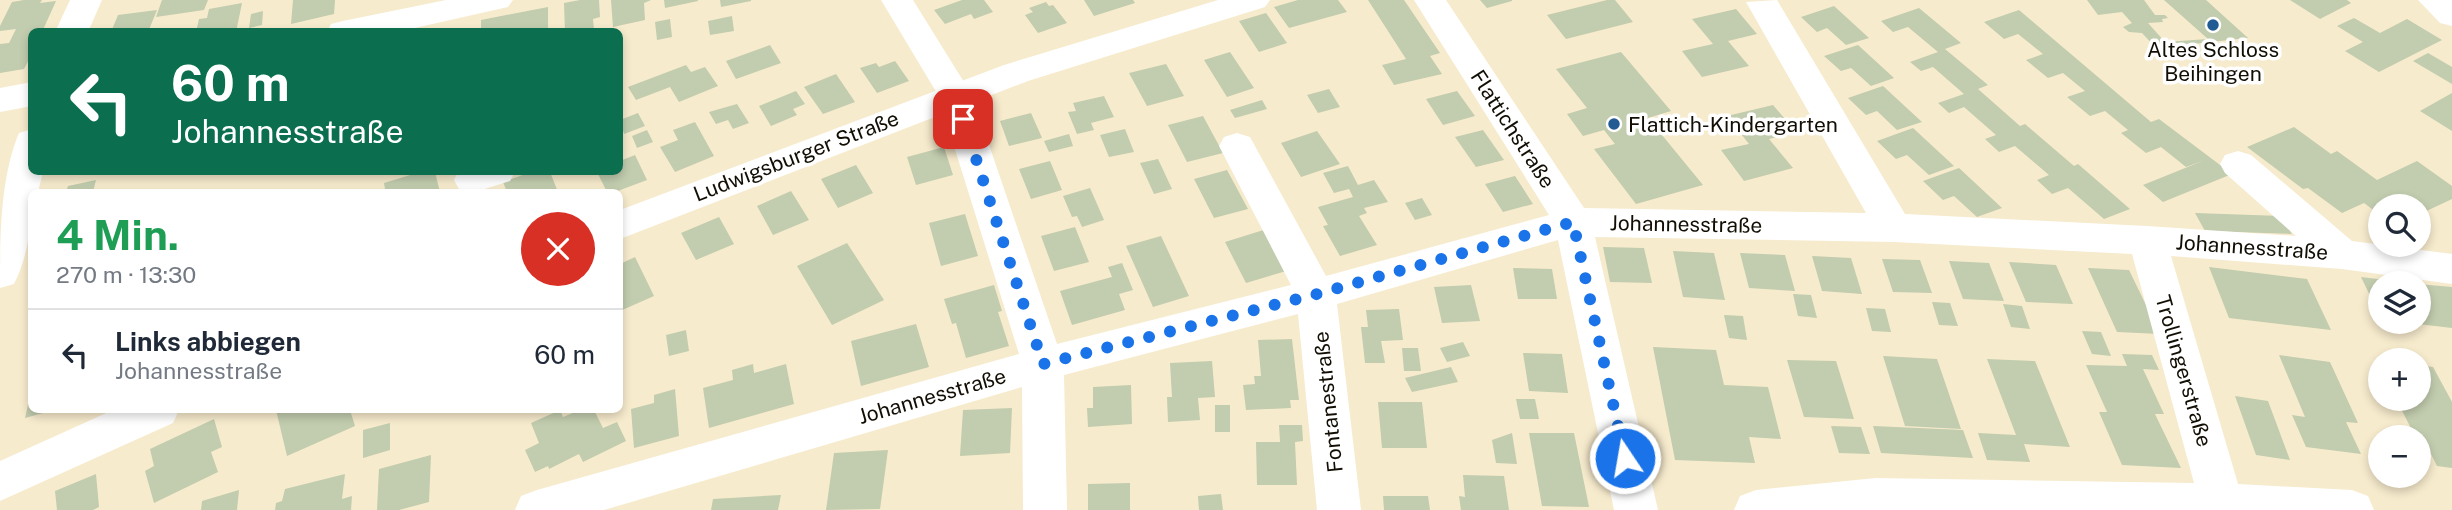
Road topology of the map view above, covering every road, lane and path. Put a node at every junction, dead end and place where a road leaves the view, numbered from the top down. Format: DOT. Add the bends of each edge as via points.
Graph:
graph roads {
  1 [pos="86,0"];
  2 [pos="497,0"];
  3 [pos="1254,0"];
  4 [pos="1430,0"];
  5 [pos="2434,0"];
  6 [pos="1762,2"];
  7 [pos="909,3"];
  8 [pos="2452,15"];
  9 [pos="358,19"];
  10 [pos="453,20"];
  11 [pos="73,28"];
  12 [pos="28,95"];
  13 [pos="955,95"];
  14 [pos="0,100"];
  15 [pos="1237,146"];
  16 [pos="28,158"];
  17 [pos="2238,164"];
  18 [pos="1573,222"];
  19 [pos="623,224"];
  20 [pos="1894,228"];
  21 [pos="2147,240"];
  22 [pos="2342,254"];
  23 [pos="2452,269"];
  24 [pos="0,274"];
  25 [pos="1317,294"];
  26 [pos="1043,364"];
  27 [pos="151,413"];
  28 [pos="0,482"];
  29 [pos="2221,502"];
  30 [pos="2285,507"];
  31 [pos="537,510"];
  32 [pos="1045,510"];
  33 [pos="1339,510"];
  34 [pos="1636,510"];
  35 [pos="1756,510"];
  36 [pos="2352,510"];
  1 -- 11 [label="street"];
  2 -- 10 [label="street"];
  3 -- 13 [label="street, Ludwigsburger Straße"];
  4 -- 18 [label="street, Flattichstraße"];
  5 -- 8 [label="street"];
  6 -- 20 [label="street"];
  7 -- 13 [label="street"];
  9 -- 10 [label="street"];
  12 -- 14 [label="street"];
  13 -- 19 [label="street, Ludwigsburger Straße"];
  13 -- 26 [label="street"];
  15 -- 25 [label="street, Fontanestraße"];
  16 -- 24 [label="street"];
  17 -- 22 [label="street"];
  18 -- 20 [label="street, Johannesstraße"];
  18 -- 25 [label="street, Johannesstraße"];
  18 -- 34 [label="street, Flattichstraße"];
  20 -- 21 [label="street, Johannesstraße"];
  21 -- 22 [label="street, Johannesstraße"];
  21 -- 29 [label="street, Trollingerstraße"];
  22 -- 23 [label="street, Johannesstraße"];
  25 -- 26 [label="street, Johannesstraße"];
  25 -- 33 [label="street, Fontanestraße"];
  26 -- 31 [label="street, Johannesstraße"];
  26 -- 32 [label="street"];
  27 -- 28 [label="street"];
  29 -- 30 [label="street"];
  29 -- 35 [label="street" via="1876,498"];
  30 -- 36 [label="street"];
}
